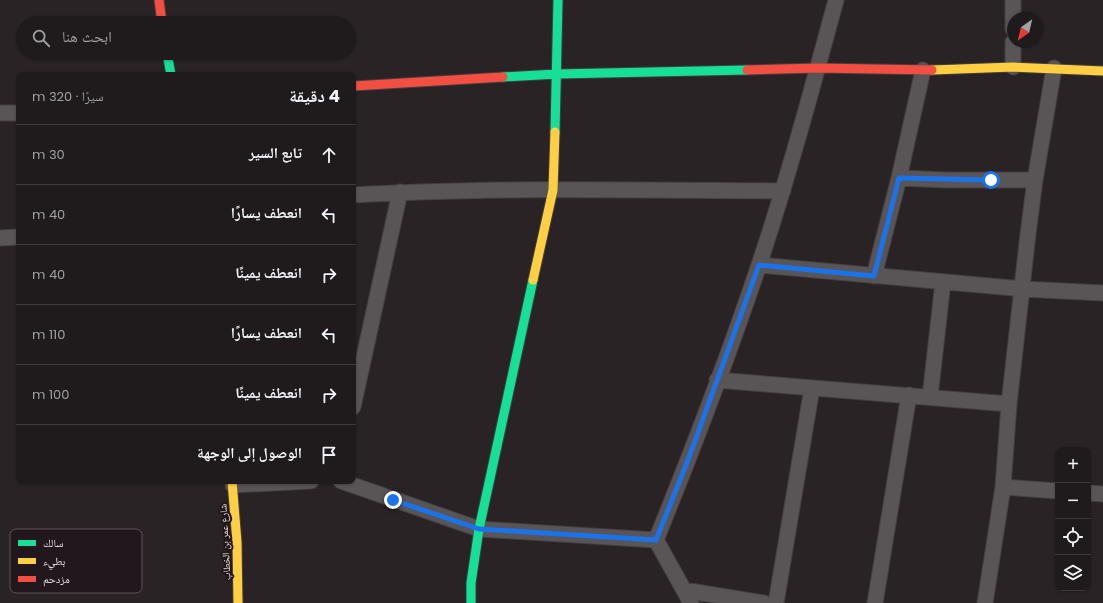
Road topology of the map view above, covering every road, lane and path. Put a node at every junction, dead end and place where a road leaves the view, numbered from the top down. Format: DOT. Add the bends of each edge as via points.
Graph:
graph roads {
  1 [pos="160,0"];
  2 [pos="558,0"];
  3 [pos="836,0"];
  4 [pos="1013,0"];
  5 [pos="1013,12"];
  6 [pos="161,16"];
  7 [pos="1013,48"];
  8 [pos="168,60"];
  9 [pos="1014,67"];
  10 [pos="818,68"];
  11 [pos="1054,68"];
  12 [pos="923,70"];
  13 [pos="1103,70"];
  14 [pos="170,72"];
  15 [pos="557,74"];
  16 [pos="356,86"];
  17 [pos="0,113"];
  18 [pos="16,113"];
  19 [pos="899,178"];
  20 [pos="1035,180"];
  21 [pos="553,190"];
  22 [pos="782,191"];
  23 [pos="400,192"];
  24 [pos="356,195"];
  25 [pos="16,237"];
  26 [pos="0,238"];
  27 [pos="759,265"];
  28 [pos="874,276"];
  29 [pos="943,282"];
  30 [pos="1022,289"];
  31 [pos="1103,293"];
  32 [pos="718,380"];
  33 [pos="812,388"];
  34 [pos="356,393"];
  35 [pos="909,395"];
  36 [pos="930,397"];
  37 [pos="1010,404"];
  38 [pos="232,484"];
  39 [pos="350,484"];
  40 [pos="1003,487"];
  41 [pos="1055,491"];
  42 [pos="1091,493"];
  43 [pos="1103,494"];
  44 [pos="479,529"];
  45 [pos="656,540"];
  46 [pos="687,596"];
  47 [pos="238,603"];
  48 [pos="471,603"];
  49 [pos="764,603"];
  50 [pos="776,603"];
  51 [pos="876,603"];
  52 [pos="985,603"];
  1 -- 6 [label="street"];
  2 -- 15 [label="street"];
  3 -- 10 [label="street"];
  4 -- 5 [label="street"];
  7 -- 9 [label="street"];
  8 -- 14 [label="street"];
  9 -- 11 [label="street"];
  9 -- 12 [label="street"];
  10 -- 12 [label="street"];
  10 -- 15 [label="street"];
  10 -- 22 [label="street"];
  11 -- 13 [label="street"];
  11 -- 20 [label="street"];
  12 -- 19 [label="street"];
  15 -- 16 [label="street"];
  15 -- 21 [label="street"];
  17 -- 18 [label="street"];
  19 -- 20 [label="street"];
  19 -- 28 [label="street"];
  20 -- 30 [label="street"];
  21 -- 22 [label="street"];
  21 -- 23 [label="street"];
  21 -- 44 [label="street"];
  22 -- 27 [label="street"];
  23 -- 24 [label="street"];
  23 -- 34 [label="street"];
  25 -- 26 [label="street"];
  27 -- 28 [label="street"];
  27 -- 32 [label="street"];
  28 -- 29 [label="street"];
  29 -- 30 [label="street"];
  29 -- 36 [label="street"];
  30 -- 31 [label="street"];
  30 -- 37 [label="street"];
  32 -- 33 [label="street"];
  32 -- 45 [label="street"];
  33 -- 35 [label="street"];
  33 -- 50 [label="street"];
  35 -- 36 [label="street"];
  35 -- 51 [label="street"];
  36 -- 37 [label="street"];
  37 -- 40 [label="street"];
  38 -- 47 [label="street, شارع عمر بن الخطاب" via="237,542"];
  39 -- 44 [label="street"];
  40 -- 41 [label="street"];
  40 -- 52 [label="street"];
  42 -- 43 [label="street"];
  44 -- 45 [label="street"];
  44 -- 48 [label="street" via="471,583"];
  45 -- 46 [label="street"];
  46 -- 49 [label="street"];
}
